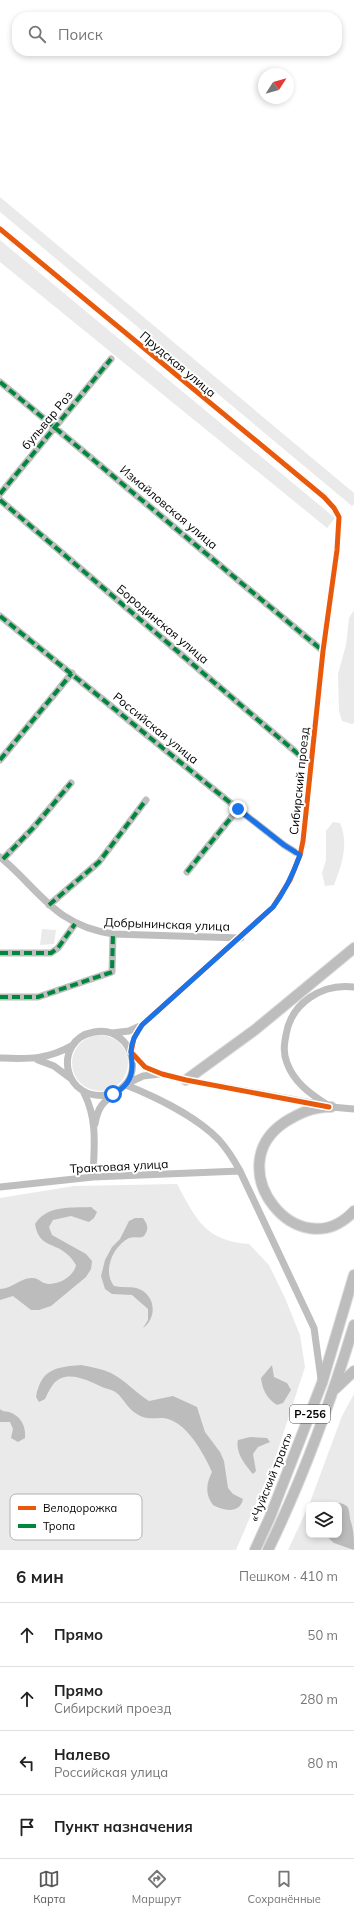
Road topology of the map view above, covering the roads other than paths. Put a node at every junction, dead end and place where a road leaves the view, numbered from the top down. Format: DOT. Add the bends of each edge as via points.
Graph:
graph roads {
  1 [pos="0,230"];
  2 [pos="111,359"];
  3 [pos="0,382"];
  4 [pos="56,427"];
  5 [pos="0,494"];
  6 [pos="0,500"];
  7 [pos="339,517"];
  8 [pos="0,616"];
  9 [pos="323,650"];
  10 [pos="72,673"];
  11 [pos="0,760"];
  12 [pos="311,765"];
  13 [pos="71,783"];
  14 [pos="146,800"];
  15 [pos="238,809"];
  16 [pos="300,855"];
  17 [pos="2,858"];
  18 [pos="187,872"];
  19 [pos="49,905"];
  20 [pos="74,924"];
  21 [pos="113,934"];
  22 [pos="241,938"];
  23 [pos="354,948"];
  24 [pos="0,953"];
  25 [pos="354,987"];
  26 [pos="0,997"];
  27 [pos="142,1025"];
  28 [pos="112,1034"];
  29 [pos="73,1045"];
  30 [pos="131,1052"];
  31 [pos="0,1058"];
  32 [pos="36,1059"];
  33 [pos="162,1074"];
  34 [pos="70,1079"];
  35 [pos="186,1080"];
  36 [pos="126,1084"];
  37 [pos="84,1093"];
  38 [pos="113,1094"];
  39 [pos="330,1107"];
  40 [pos="354,1109"];
  41 [pos="95,1124"];
  42 [pos="240,1171"];
  43 [pos="93,1177"];
  44 [pos="0,1187"];
  45 [pos="354,1211"];
  46 [pos="354,1275"];
  47 [pos="354,1324"];
  48 [pos="354,1371"];
  49 [pos="322,1383"];
  50 [pos="335,1389"];
  51 [pos="255,1550"];
  52 [pos="268,1550"];
  1 -- 7 [label="street, Прудская улица" via="324,497"];
  2 -- 4 [label="street, бульвар Роз"];
  3 -- 4 [label="street, Измайловская улица"];
  4 -- 5 [label="street, бульвар Роз"];
  4 -- 9 [label="street, Измайловская улица"];
  6 -- 12 [label="street, Бородинская улица"];
  7 -- 9 [label="street, Сибирский проезд"];
  8 -- 10 [label="street, Российская улица"];
  9 -- 12 [label="street, Сибирский проезд"];
  10 -- 11 [label="street"];
  10 -- 15 [label="street, Российская улица"];
  12 -- 16 [label="street, Сибирский проезд"];
  13 -- 17 [label="street" via="33,828"];
  14 -- 19 [label="street" via="99,862"];
  15 -- 16 [label="street, Российская улица"];
  15 -- 18 [label="street"];
  16 -- 22 [label="street, Сибирский проезд" via="284,892 273,907"];
  17 -- 19 [label="street, Добрынинская улица"];
  19 -- 20 [label="street, Добрынинская улица"];
  20 -- 21 [label="street, Добрынинская улица"];
  20 -- 24 [label="street" via="58,948 51,953"];
  21 -- 22 [label="street, Добрынинская улица"];
  21 -- 26 [label="street" via="112,972 38,997"];
  22 -- 27 [label="street, Сибирский проезд"];
  23 -- 35 [label="highway" via="256,1029"];
  25 -- 39 [label="street" via="337,987 316,994 297,1009 286,1032 286,1062 294,1078 307,1092"];
  27 -- 28 [label="street, Сибирский проезд" via="130,1031"];
  27 -- 30 [label="street, Сибирский проезд" via="134,1038"];
  28 -- 29 [label="street" via="91,1032"];
  28 -- 30 [label="street" via="124,1042"];
  29 -- 32 [label="street" via="56,1054"];
  29 -- 34 [label="street" via="67,1062"];
  30 -- 33 [label="street" via="145,1067"];
  30 -- 36 [label="street" via="132,1070"];
  31 -- 32 [label="street"];
  32 -- 34 [label="street" via="54,1066"];
  33 -- 35 [label="street"];
  33 -- 36 [label="street" via="143,1076"];
  34 -- 37 [label="street"];
  35 -- 39 [label="street"];
  36 -- 38 [label="street"];
  36 -- 42 [label="street" via="205,1128 224,1145"];
  37 -- 38 [label="street" via="98,1096"];
  37 -- 41 [label="street"];
  38 -- 41 [label="street" via="100,1108"];
  39 -- 40 [label="street"];
  39 -- 45 [label="highway" via="293,1117 270,1134 259,1161 259,1174 263,1188 276,1209 284,1217 300,1225 316,1229 333,1227"];
  41 -- 43 [label="street"];
  42 -- 43 [label="street, Трактовая улица"];
  42 -- 49 [label="street" via="314,1328"];
  43 -- 44 [label="street, Трактовая улица"];
  46 -- 49 [label="highway, «Чуйский тракт» / Р-256"];
  47 -- 50 [label="highway, Р-256"];
  48 -- 50 [label="highway"];
  49 -- 51 [label="highway, «Чуйский тракт» / Р-256"];
  50 -- 52 [label="highway, Р-256" via="281,1524"];
}
